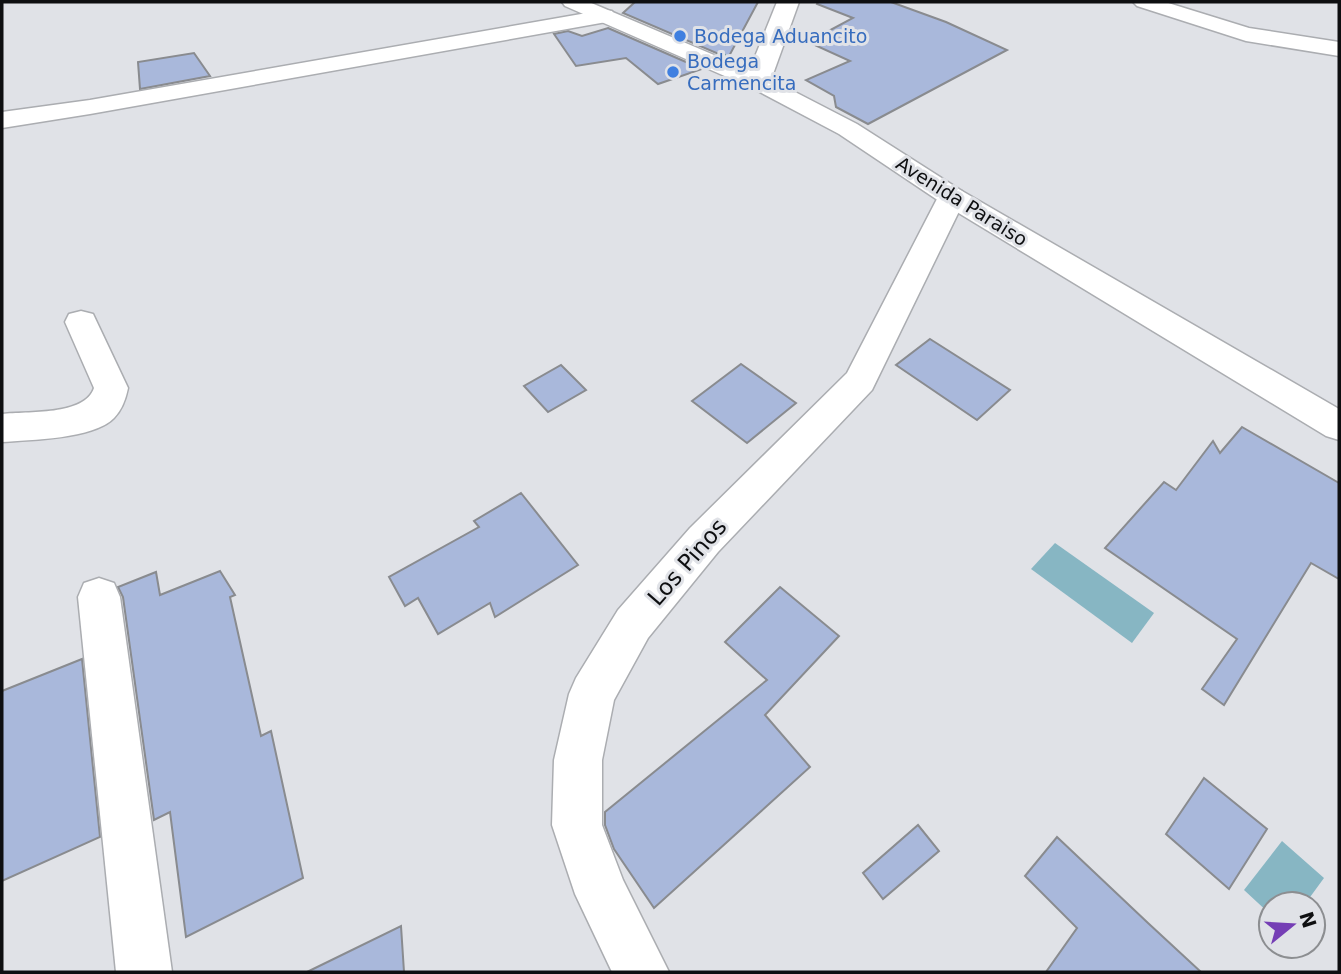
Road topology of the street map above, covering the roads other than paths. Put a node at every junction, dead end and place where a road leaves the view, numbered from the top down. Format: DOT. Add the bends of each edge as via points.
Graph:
graph roads {
  1 [pos="572,2"];
  2 [pos="788,2"];
  3 [pos="1144,2"];
  4 [pos="604,16"];
  5 [pos="1339,49"];
  6 [pos="760,83"];
  7 [pos="2,120"];
  8 [pos="952,197"];
  9 [pos="80,321"];
  10 [pos="1339,426"];
  11 [pos="2,428"];
  12 [pos="99,597"];
  13 [pos="144,972"];
  14 [pos="640,972"];
  1 -- 4 [label="street, Avenida Paraiso"];
  2 -- 6 [label="street"];
  3 -- 5 [label="street" via="1246,34"];
  4 -- 6 [label="street, Avenida Paraiso"];
  4 -- 7 [label="street"];
  6 -- 8 [label="street, Avenida Paraiso" via="848,129"];
  8 -- 10 [label="street, Avenida Paraiso"];
  8 -- 14 [label="street, Los Pinos" via="860,381 704,540 633,624 592,694 578,760 577,825 602,894"];
  9 -- 11 [label="street" via="111,388 107,402 84,417"];
  12 -- 13 [label="street"];
}
